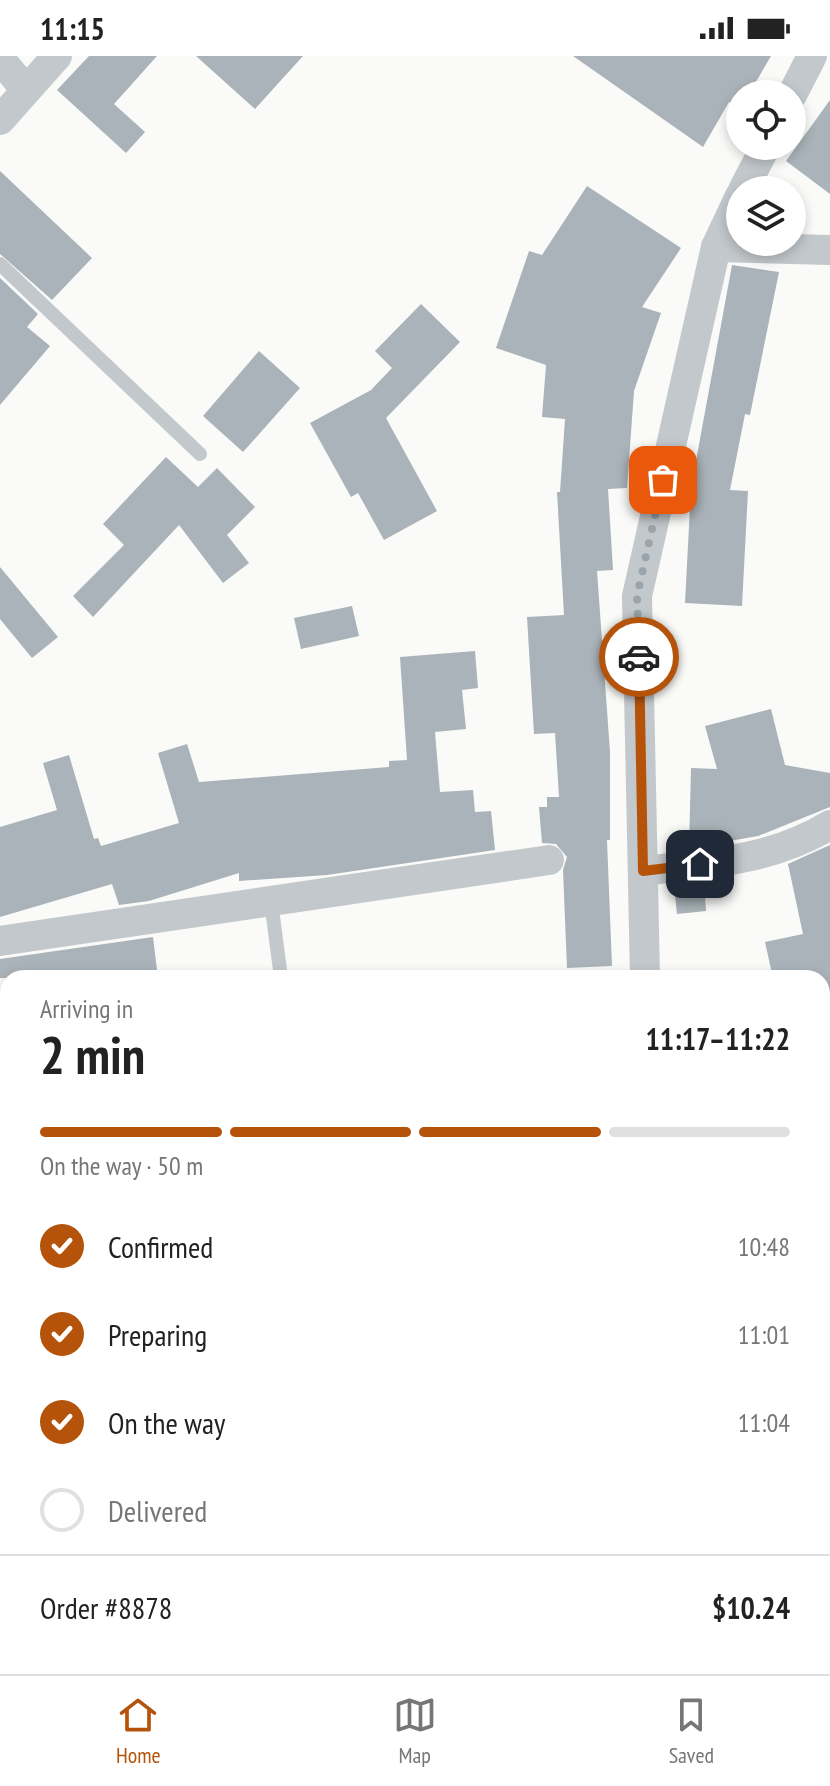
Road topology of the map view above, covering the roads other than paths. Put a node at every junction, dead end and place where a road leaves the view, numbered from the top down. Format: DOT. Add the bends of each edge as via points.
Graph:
graph roads {
  1 [pos="57,56"];
  2 [pos="812,56"];
  3 [pos="0,59"];
  4 [pos="800,80"];
  5 [pos="26,90"];
  6 [pos="0,120"];
  7 [pos="726,226"];
  8 [pos="716,247"];
  9 [pos="830,250"];
  10 [pos="0,264"];
  11 [pos="200,454"];
  12 [pos="830,825"];
  13 [pos="549,860"];
  14 [pos="643,871"];
  15 [pos="271,901"];
  16 [pos="0,941"];
  17 [pos="280,970"];
  18 [pos="645,970"];
  1 -- 5 [label="street"];
  2 -- 4 [label="street"];
  3 -- 5 [label="street"];
  5 -- 6 [label="street"];
  7 -- 8 [label="street"];
  8 -- 9 [label="street"];
  8 -- 14 [label="street" via="637,596"];
  10 -- 11 [label="lane"];
  12 -- 14 [label="street" via="756,858"];
  13 -- 15 [label="street"];
  14 -- 18 [label="street"];
  15 -- 16 [label="street"];
  15 -- 17 [label="lane"];
}
